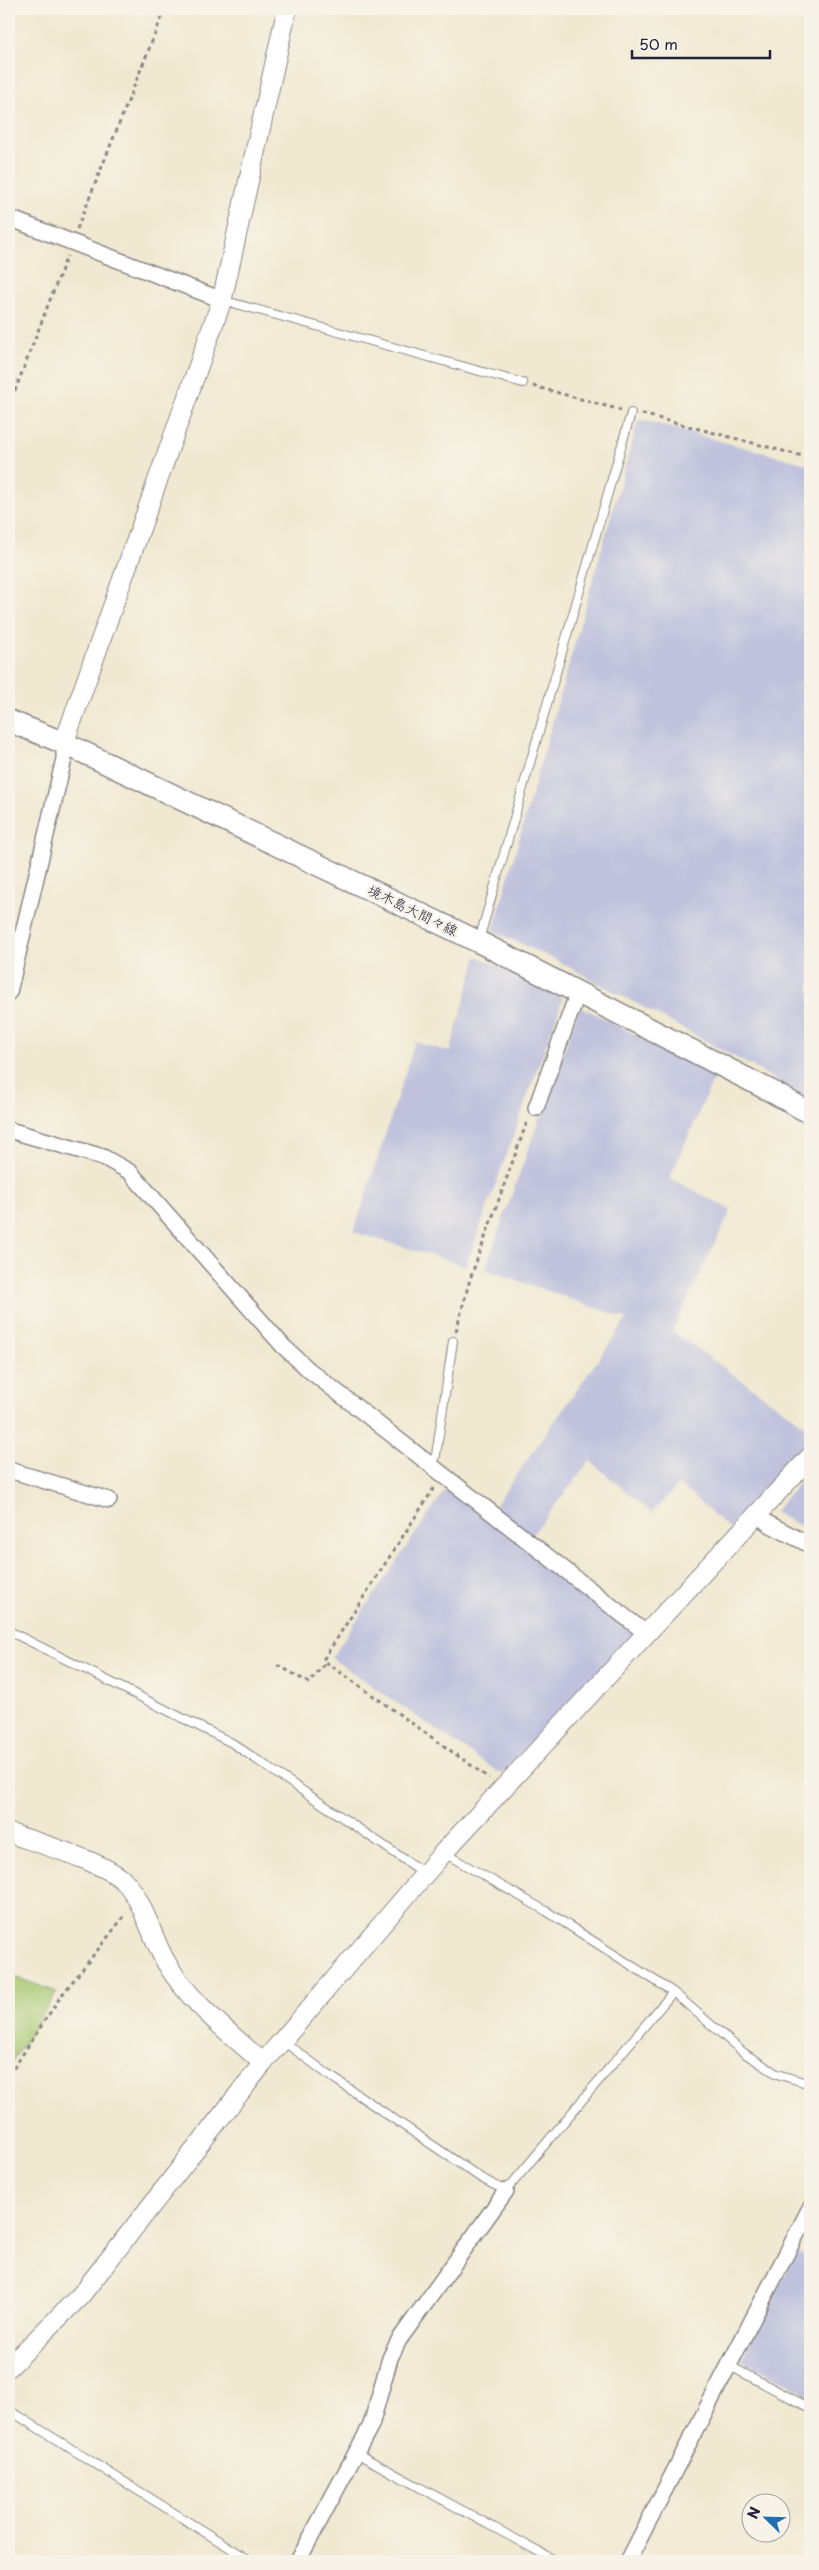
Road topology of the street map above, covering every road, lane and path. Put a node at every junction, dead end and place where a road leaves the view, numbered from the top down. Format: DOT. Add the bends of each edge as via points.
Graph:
graph roads {
  1 [pos="165,9"];
  2 [pos="287,9"];
  3 [pos="9,218"];
  4 [pos="72,242"];
  5 [pos="222,300"];
  6 [pos="523,383"];
  7 [pos="9,406"];
  8 [pos="631,413"];
  9 [pos="810,458"];
  10 [pos="9,721"];
  11 [pos="64,743"];
  12 [pos="479,942"];
  13 [pos="9,992"];
  14 [pos="578,992"];
  15 [pos="536,1108"];
  16 [pos="810,1113"];
  17 [pos="9,1130"];
  18 [pos="453,1341"];
  19 [pos="810,1457"];
  20 [pos="430,1465"];
  21 [pos="9,1470"];
  22 [pos="442,1475"];
  23 [pos="109,1500"];
  24 [pos="757,1515"];
  25 [pos="810,1545"];
  26 [pos="9,1631"];
  27 [pos="647,1634"];
  28 [pos="326,1663"];
  29 [pos="278,1665"];
  30 [pos="503,1788"];
  31 [pos="9,1833"];
  32 [pos="443,1853"];
  33 [pos="424,1874"];
  34 [pos="137,1901"];
  35 [pos="674,1992"];
  36 [pos="282,2040"];
  37 [pos="263,2063"];
  38 [pos="9,2075"];
  39 [pos="810,2084"];
  40 [pos="506,2191"];
  41 [pos="810,2208"];
  42 [pos="11,2359"];
  43 [pos="728,2365"];
  44 [pos="810,2408"];
  45 [pos="9,2410"];
  46 [pos="356,2453"];
  47 [pos="251,2561"];
  48 [pos="298,2561"];
  49 [pos="556,2561"];
  50 [pos="628,2561"];
  1 -- 4 [label="path"];
  2 -- 5 [label="street"];
  3 -- 4 [label="street"];
  4 -- 5 [label="street"];
  4 -- 7 [label="path"];
  5 -- 6 [label="lane"];
  5 -- 11 [label="street"];
  6 -- 8 [label="path"];
  8 -- 9 [label="path"];
  8 -- 12 [label="lane"];
  10 -- 11 [label="main road, 境木島大間々線"];
  11 -- 12 [label="main road, 境木島大間々線"];
  11 -- 13 [label="street" via="64,759"];
  12 -- 14 [label="main road, 境木島大間々線"];
  14 -- 15 [label="street"];
  14 -- 16 [label="main road, 境木島大間々線"];
  15 -- 18 [label="path" via="529,1117 470,1279"];
  17 -- 20 [label="street" via="103,1157 130,1172 283,1346"];
  18 -- 20 [label="lane" via="436,1455"];
  19 -- 24 [label="street"];
  20 -- 22 [label="street"];
  21 -- 23 [label="street"];
  22 -- 27 [label="street"];
  22 -- 28 [label="path" via="322,1660"];
  24 -- 25 [label="street"];
  24 -- 27 [label="street"];
  26 -- 33 [label="lane" via="232,1743"];
  27 -- 30 [label="street"];
  28 -- 29 [label="path" via="309,1683"];
  28 -- 30 [label="path"];
  30 -- 32 [label="street"];
  31 -- 34 [label="street" via="111,1871 126,1882"];
  32 -- 33 [label="street"];
  32 -- 35 [label="lane" via="546,1911"];
  33 -- 36 [label="street"];
  34 -- 37 [label="street" via="166,1962 181,1984"];
  34 -- 38 [label="path" via="61,1996"];
  35 -- 39 [label="lane" via="744,2053 776,2074"];
  35 -- 40 [label="lane"];
  36 -- 37 [label="street"];
  36 -- 40 [label="lane" via="481,2178"];
  37 -- 42 [label="street" via="81,2295"];
  40 -- 46 [label="street" via="399,2340 390,2358 371,2425"];
  41 -- 43 [label="street"];
  43 -- 44 [label="lane"];
  43 -- 50 [label="street"];
  45 -- 47 [label="lane"];
  46 -- 48 [label="street"];
  46 -- 49 [label="lane"];
}
